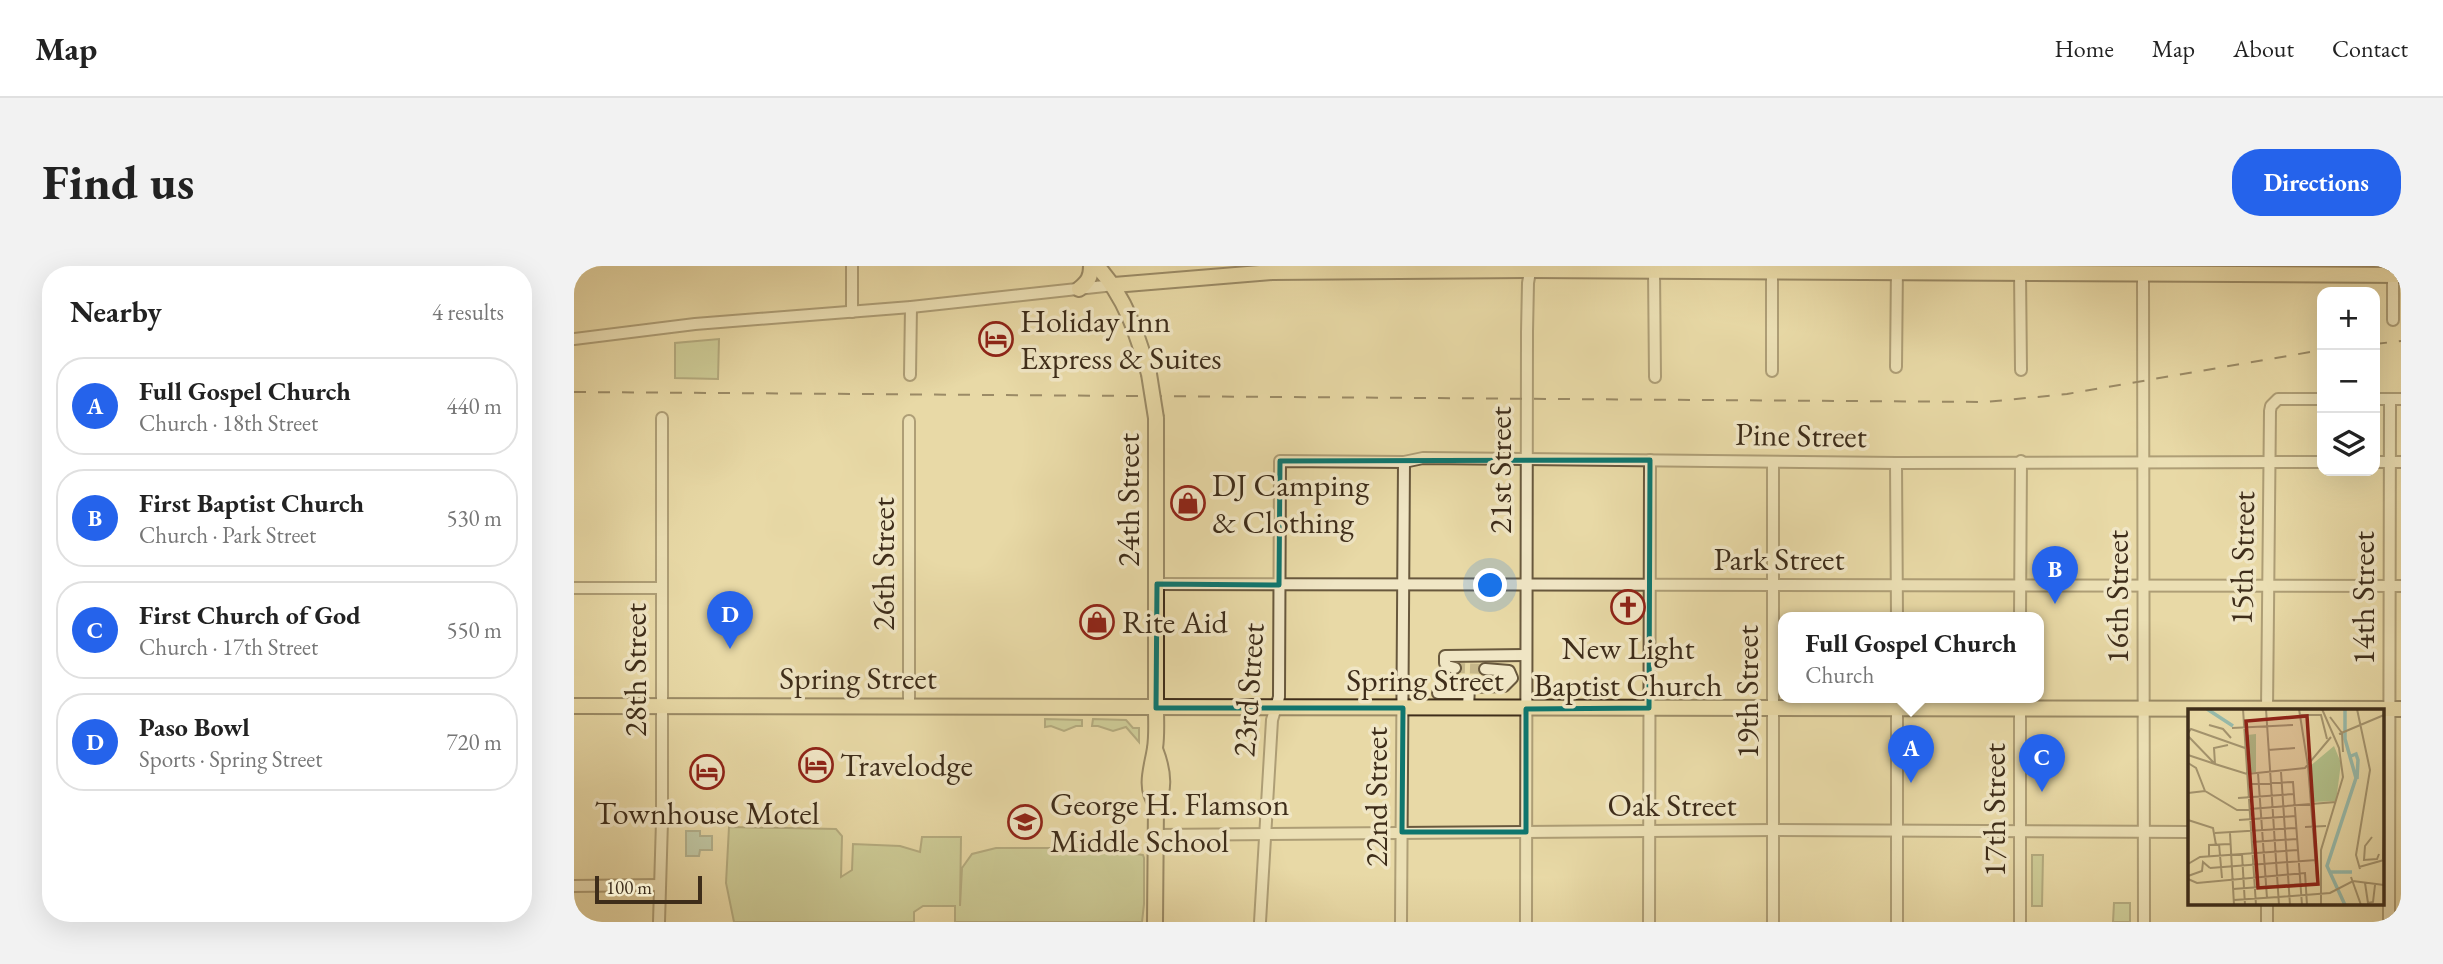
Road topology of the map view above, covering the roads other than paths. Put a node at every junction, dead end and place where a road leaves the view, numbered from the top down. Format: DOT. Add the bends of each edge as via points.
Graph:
graph roads {
  1 [pos="852,266"];
  2 [pos="1091,266"];
  3 [pos="1097,266"];
  4 [pos="1530,268"];
  5 [pos="2020,268"];
  6 [pos="1772,269"];
  7 [pos="1897,269"];
  8 [pos="1654,271"];
  9 [pos="2143,273"];
  10 [pos="2397,275"];
  11 [pos="1114,285"];
  12 [pos="1079,289"];
  13 [pos="911,307"];
  14 [pos="852,312"];
  15 [pos="2393,320"];
  16 [pos="574,339"];
  17 [pos="1896,367"];
  18 [pos="2021,370"];
  19 [pos="1772,371"];
  20 [pos="910,375"];
  21 [pos="1655,377"];
  22 [pos="2317,399"];
  23 [pos="2395,399"];
  24 [pos="662,418"];
  25 [pos="909,421"];
  26 [pos="1527,459"];
  27 [pos="1650,460"];
  28 [pos="1280,461"];
  29 [pos="2021,461"];
  30 [pos="2269,461"];
  31 [pos="1404,462"];
  32 [pos="1773,462"];
  33 [pos="2144,462"];
  34 [pos="2317,462"];
  35 [pos="2395,462"];
  36 [pos="1896,463"];
  37 [pos="1157,583"];
  38 [pos="1279,584"];
  39 [pos="1403,584"];
  40 [pos="1526,584"];
  41 [pos="1897,584"];
  42 [pos="2020,584"];
  43 [pos="1649,585"];
  44 [pos="1774,585"];
  45 [pos="2143,585"];
  46 [pos="2268,586"];
  47 [pos="2395,586"];
  48 [pos="574,588"];
  49 [pos="661,588"];
  50 [pos="1897,612"];
  51 [pos="2020,612"];
  52 [pos="1526,655"];
  53 [pos="1455,668"];
  54 [pos="1485,669"];
  55 [pos="1504,686"];
  56 [pos="1526,686"];
  57 [pos="1438,693"];
  58 [pos="1468,693"];
  59 [pos="1897,703"];
  60 [pos="2020,703"];
  61 [pos="574,706"];
  62 [pos="661,706"];
  63 [pos="909,706"];
  64 [pos="1156,708"];
  65 [pos="1276,708"];
  66 [pos="1403,708"];
  67 [pos="1468,708"];
  68 [pos="1648,708"];
  69 [pos="1526,709"];
  70 [pos="1774,709"];
  71 [pos="2143,709"];
  72 [pos="2188,709"];
  73 [pos="2267,709"];
  74 [pos="2395,709"];
  75 [pos="1773,830"];
  76 [pos="1648,831"];
  77 [pos="1897,831"];
  78 [pos="1265,832"];
  79 [pos="1402,832"];
  80 [pos="1526,832"];
  81 [pos="2020,832"];
  82 [pos="2144,832"];
  83 [pos="2188,832"];
  84 [pos="2385,832"];
  85 [pos="2401,832"];
  86 [pos="1156,835"];
  87 [pos="660,885"];
  88 [pos="574,886"];
  89 [pos="2267,904"];
  90 [pos="659,922"];
  91 [pos="1156,922"];
  92 [pos="1259,922"];
  93 [pos="1401,922"];
  94 [pos="1526,922"];
  95 [pos="1649,922"];
  96 [pos="1773,922"];
  97 [pos="1897,922"];
  98 [pos="2020,922"];
  99 [pos="2144,922"];
  100 [pos="2267,922"];
  101 [pos="2389,922"];
  1 -- 14 [label="street"];
  2 -- 12 [label="main road" via="1088,283"];
  3 -- 11 [label="main road, 24th Street"];
  4 -- 8 [label="main road"];
  4 -- 11 [label="main road" via="1272,272"];
  4 -- 26 [label="street, 21st Street"];
  5 -- 7 [label="main road"];
  5 -- 9 [label="main road"];
  5 -- 18 [label="street"];
  6 -- 7 [label="main road"];
  6 -- 8 [label="main road"];
  6 -- 19 [label="street"];
  7 -- 17 [label="street"];
  8 -- 21 [label="street"];
  9 -- 10 [label="main road"];
  9 -- 33 [label="street, 16th Street"];
  10 -- 15 [label="street"];
  11 -- 12 [label="street"];
  11 -- 37 [label="main road, 24th Street, bridge" via="1133,322 1156,418"];
  12 -- 13 [label="street"];
  13 -- 14 [label="street"];
  13 -- 20 [label="street"];
  14 -- 16 [label="street"];
  22 -- 30 [label="street, 15th Street" via="2278,399 2271,406"];
  23 -- 35 [label="street, 14th Street"];
  24 -- 49 [label="street, 28th Street"];
  25 -- 63 [label="street, 26th Street"];
  26 -- 27 [label="street, Pine Street"];
  26 -- 31 [label="street, Pine Street" via="1423,458"];
  26 -- 40 [label="street, 21st Street"];
  27 -- 32 [label="street, Pine Street"];
  27 -- 43 [label="street"];
  28 -- 31 [label="street, Pine Street"];
  28 -- 38 [label="street, 23rd Street"];
  29 -- 33 [label="street, Pine Street"];
  29 -- 36 [label="street, Pine Street"];
  29 -- 42 [label="street"];
  30 -- 33 [label="street, Pine Street"];
  30 -- 34 [label="street, Pine Street"];
  30 -- 46 [label="street, 15th Street"];
  31 -- 39 [label="street, 22nd Street"];
  32 -- 36 [label="street, Pine Street"];
  32 -- 44 [label="street, 19th Street"];
  33 -- 45 [label="street, 16th Street"];
  35 -- 47 [label="street, 14th Street"];
  36 -- 41 [label="street"];
  37 -- 38 [label="street, Park Street"];
  37 -- 64 [label="main road, 24th Street"];
  38 -- 39 [label="street, Park Street"];
  38 -- 65 [label="street, 23rd Street"];
  39 -- 40 [label="street, Park Street"];
  39 -- 66 [label="street, 22nd Street"];
  40 -- 43 [label="street, Park Street"];
  40 -- 52 [label="street, 21st Street"];
  41 -- 42 [label="street, Park Street"];
  41 -- 44 [label="street, Park Street"];
  41 -- 50 [label="street"];
  42 -- 45 [label="street, Park Street"];
  42 -- 51 [label="street"];
  43 -- 44 [label="street, Park Street"];
  43 -- 68 [label="street"];
  44 -- 70 [label="street, 19th Street"];
  45 -- 46 [label="street, Park Street"];
  45 -- 71 [label="street, 16th Street"];
  46 -- 47 [label="street, Park Street"];
  46 -- 73 [label="street, 15th Street"];
  47 -- 74 [label="street, 14th Street"];
  48 -- 49 [label="street"];
  49 -- 62 [label="street, 28th Street"];
  52 -- 53 [label="street" via="1445,656 1444,663"];
  52 -- 56 [label="street, 21st Street"];
  54 -- 55 [label="street" via="1509,671 1512,678"];
  55 -- 56 [label="street"];
  55 -- 58 [label="street" via="1471,687"];
  56 -- 69 [label="street, 21st Street"];
  57 -- 58 [label="street"];
  58 -- 67 [label="street"];
  59 -- 60 [label="main road, Spring Street"];
  59 -- 70 [label="main road, Spring Street"];
  59 -- 77 [label="street"];
  60 -- 71 [label="main road, Spring Street"];
  60 -- 81 [label="street, 17th Street"];
  61 -- 62 [label="main road, Spring Street"];
  62 -- 63 [label="main road, Spring Street"];
  62 -- 87 [label="street, 28th Street"];
  63 -- 64 [label="main road, Spring Street"];
  64 -- 65 [label="main road, Spring Street"];
  64 -- 86 [label="main road, 24th Street" via="1155,748 1162,768"];
  65 -- 66 [label="main road, Spring Street"];
  65 -- 78 [label="street, 23rd Street"];
  66 -- 67 [label="main road, Spring Street"];
  66 -- 79 [label="street, 22nd Street"];
  67 -- 69 [label="main road, Spring Street"];
  68 -- 69 [label="main road, Spring Street"];
  68 -- 70 [label="main road, Spring Street"];
  68 -- 76 [label="street"];
  69 -- 80 [label="street, 21st Street"];
  70 -- 75 [label="street, 19th Street"];
  71 -- 72 [label="main road, Spring Street"];
  71 -- 82 [label="street, 16th Street"];
  74 -- 84 [label="street, 14th Street"];
  75 -- 76 [label="street, Oak Street"];
  75 -- 77 [label="street, Oak Street"];
  75 -- 96 [label="street, 19th Street"];
  76 -- 80 [label="street, Oak Street"];
  76 -- 95 [label="street"];
  77 -- 81 [label="street, Oak Street"];
  77 -- 97 [label="street"];
  78 -- 79 [label="street, Oak Street"];
  78 -- 86 [label="street, Oak Street"];
  78 -- 92 [label="street, 23rd Street"];
  79 -- 80 [label="street, Oak Street"];
  79 -- 93 [label="street, 22nd Street"];
  80 -- 94 [label="street, 21st Street"];
  81 -- 82 [label="street, Oak Street"];
  81 -- 98 [label="street, 17th Street"];
  82 -- 83 [label="street, Oak Street"];
  82 -- 99 [label="street, 16th Street"];
  84 -- 85 [label="street"];
  84 -- 101 [label="street, 14th Street"];
  86 -- 91 [label="main road, 24th Street"];
  87 -- 88 [label="street"];
  87 -- 90 [label="street, 28th Street"];
  89 -- 100 [label="street"];
}
